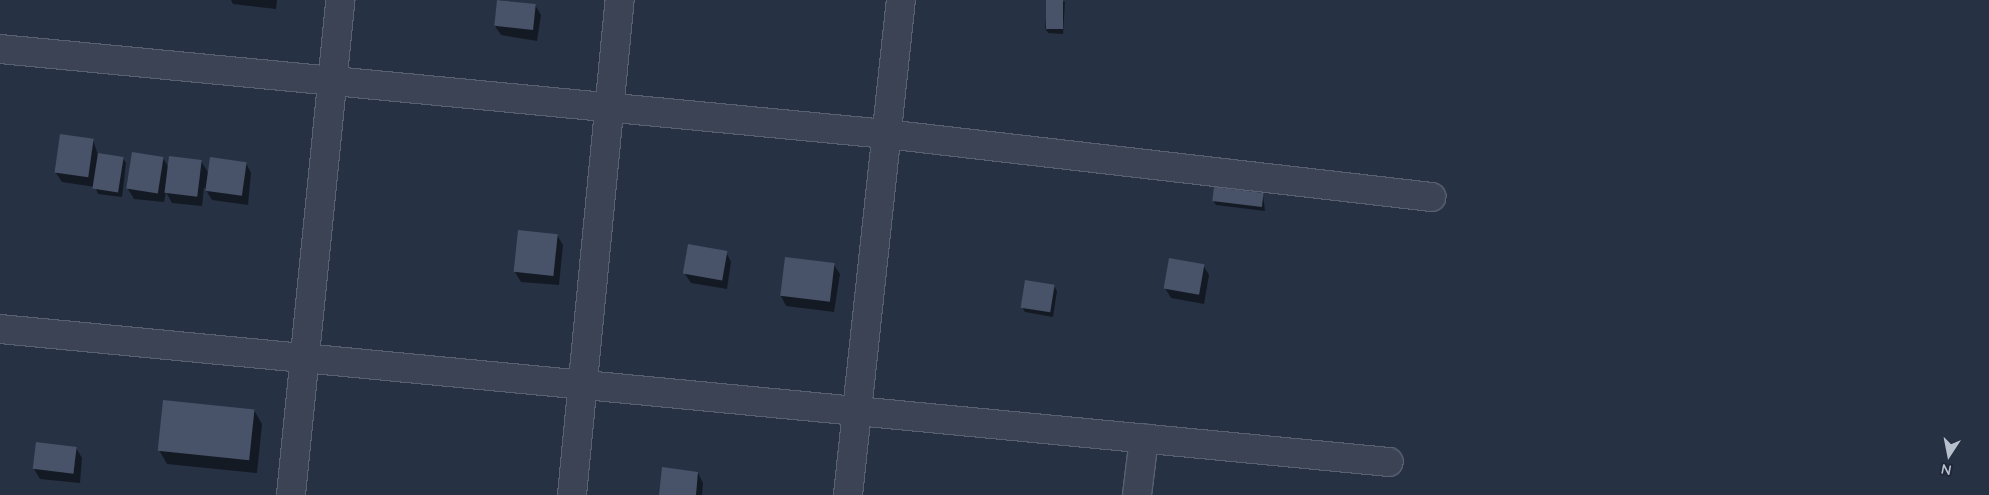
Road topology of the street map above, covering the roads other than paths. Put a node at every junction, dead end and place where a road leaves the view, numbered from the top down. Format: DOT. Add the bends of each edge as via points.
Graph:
graph roads {
  1 [pos="340,0"];
  2 [pos="620,0"];
  3 [pos="900,0"];
  4 [pos="0,49"];
  5 [pos="332,81"];
  6 [pos="610,107"];
  7 [pos="886,134"];
  8 [pos="1431,197"];
  9 [pos="0,329"];
  10 [pos="305,358"];
  11 [pos="582,385"];
  12 [pos="857,411"];
  13 [pos="1144,438"];
  14 [pos="1389,462"];
  15 [pos="291,495"];
  16 [pos="572,495"];
  17 [pos="848,495"];
  18 [pos="1137,495"];
  1 -- 5 [label="street"];
  2 -- 6 [label="street"];
  3 -- 7 [label="street"];
  4 -- 5 [label="street"];
  5 -- 6 [label="street"];
  5 -- 10 [label="street"];
  6 -- 7 [label="street"];
  6 -- 11 [label="street"];
  7 -- 8 [label="street"];
  7 -- 12 [label="street"];
  9 -- 10 [label="street"];
  10 -- 11 [label="street"];
  10 -- 15 [label="street"];
  11 -- 12 [label="street"];
  11 -- 16 [label="street"];
  12 -- 13 [label="street"];
  12 -- 17 [label="street"];
  13 -- 14 [label="street"];
  13 -- 18 [label="street"];
}
